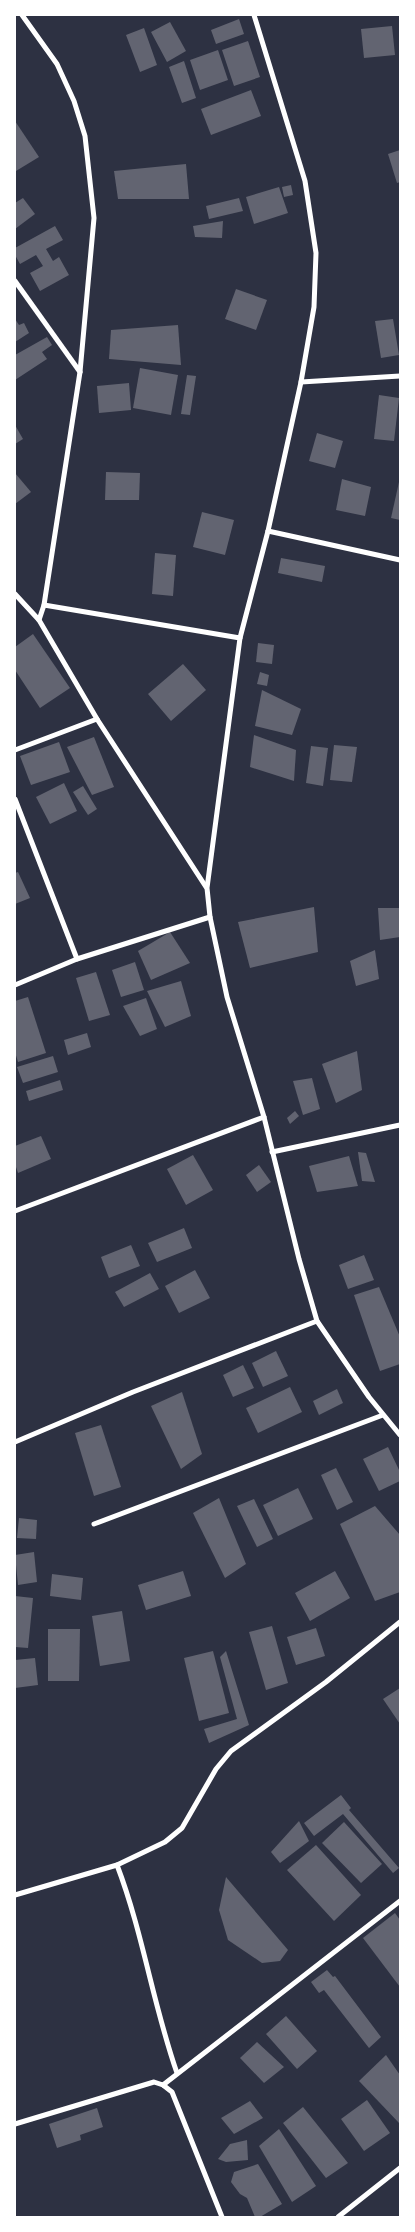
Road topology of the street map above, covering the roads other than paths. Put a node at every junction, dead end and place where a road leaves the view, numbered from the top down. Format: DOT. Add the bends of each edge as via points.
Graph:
graph roads {
  1 [pos="22,15"];
  2 [pos="254,15"];
  3 [pos="15,281"];
  4 [pos="80,372"];
  5 [pos="400,376"];
  6 [pos="301,382"];
  7 [pos="268,531"];
  8 [pos="400,560"];
  9 [pos="15,594"];
  10 [pos="44,605"];
  11 [pos="39,620"];
  12 [pos="240,638"];
  13 [pos="97,718"];
  14 [pos="15,750"];
  15 [pos="15,799"];
  16 [pos="207,888"];
  17 [pos="210,917"];
  18 [pos="76,959"];
  19 [pos="15,985"];
  20 [pos="264,1117"];
  21 [pos="400,1125"];
  22 [pos="272,1152"];
  23 [pos="15,1211"];
  24 [pos="317,1321"];
  25 [pos="383,1416"];
  26 [pos="400,1435"];
  27 [pos="15,1442"];
  28 [pos="94,1524"];
  29 [pos="400,1622"];
  30 [pos="117,1865"];
  31 [pos="15,1895"];
  32 [pos="400,1901"];
  33 [pos="177,2073"];
  34 [pos="164,2086"];
  35 [pos="15,2124"];
  36 [pos="400,2168"];
  37 [pos="222,2217"];
  38 [pos="338,2217"];
  1 -- 4 [label="street" via="56,64 74,101 85,136 94,218"];
  2 -- 6 [label="street" via="305,181 316,253 314,307"];
  3 -- 4 [label="street"];
  4 -- 10 [label="street"];
  5 -- 6 [label="street"];
  6 -- 7 [label="street"];
  7 -- 8 [label="street"];
  7 -- 12 [label="street"];
  9 -- 11 [label="street"];
  10 -- 11 [label="street"];
  10 -- 12 [label="street"];
  11 -- 13 [label="street"];
  12 -- 16 [label="street"];
  13 -- 14 [label="street"];
  13 -- 16 [label="street"];
  15 -- 18 [label="street"];
  16 -- 17 [label="street"];
  17 -- 18 [label="street"];
  17 -- 20 [label="street" via="227,997"];
  18 -- 19 [label="street"];
  20 -- 22 [label="street"];
  20 -- 23 [label="street"];
  21 -- 22 [label="street"];
  22 -- 24 [label="street"];
  24 -- 25 [label="street"];
  24 -- 27 [label="street" via="133,1392"];
  25 -- 26 [label="street"];
  25 -- 28 [label="street"];
  29 -- 30 [label="street" via="326,1682 231,1751 216,1769 182,1828 165,1842"];
  30 -- 31 [label="street"];
  30 -- 33 [label="street" via="131,1902"];
  32 -- 33 [label="street"];
  33 -- 34 [label="street"];
  34 -- 35 [label="street" via="154,2082"];
  34 -- 37 [label="street" via="172,2092"];
  36 -- 38 [label="street"];
}
